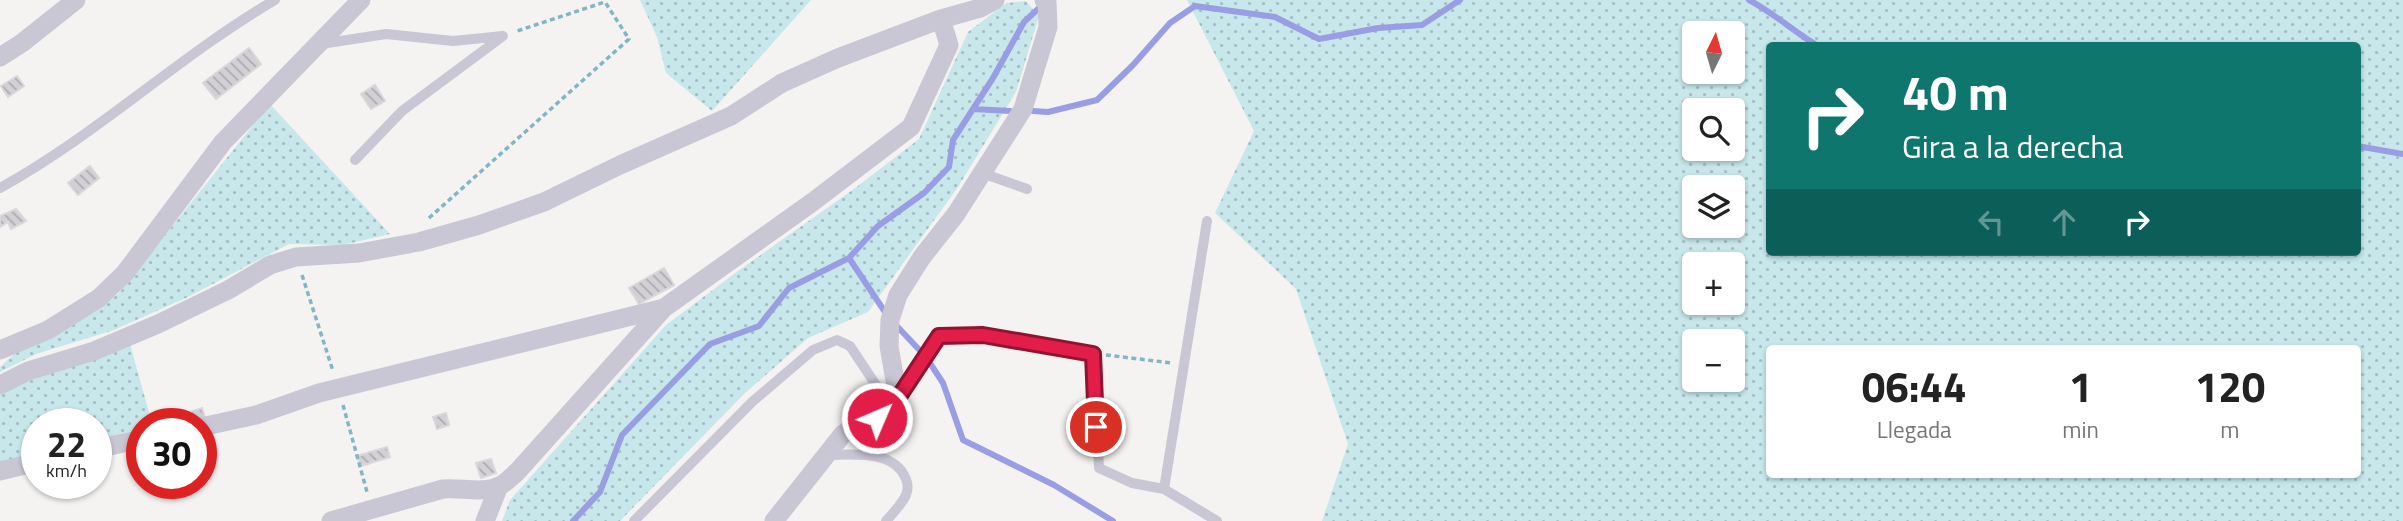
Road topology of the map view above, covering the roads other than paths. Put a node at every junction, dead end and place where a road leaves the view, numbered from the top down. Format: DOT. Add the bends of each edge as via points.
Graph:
graph roads {
  1 [pos="76,0"];
  2 [pos="275,0"];
  3 [pos="361,0"];
  4 [pos="995,0"];
  5 [pos="1044,0"];
  6 [pos="940,19"];
  7 [pos="317,45"];
  8 [pos="0,57"];
  9 [pos="355,160"];
  10 [pos="982,173"];
  11 [pos="0,188"];
  12 [pos="1027,189"];
  13 [pos="1207,220"];
  14 [pos="664,307"];
  15 [pos="0,349"];
  16 [pos="0,385"];
  17 [pos="894,402"];
  18 [pos="217,424"];
  19 [pos="826,455"];
  20 [pos="21,466"];
  21 [pos="0,471"];
  22 [pos="499,486"];
  23 [pos="1164,489"];
  24 [pos="331,521"];
  25 [pos="485,521"];
  26 [pos="634,521"];
  27 [pos="774,521"];
  28 [pos="886,521"];
  29 [pos="1217,521"];
  1 -- 8 [label="street"];
  2 -- 11 [label="lane" via="190,55 42,164"];
  3 -- 7 [label="street"];
  4 -- 6 [label="street"];
  5 -- 10 [label="street" via="1048,27 1023,109"];
  6 -- 14 [label="street" via="949,45 911,127"];
  6 -- 16 [label="street" via="782,83 731,116 544,202 399,246 296,257 270,265 159,324"];
  7 -- 9 [label="lane" via="386,34 453,41 503,36 401,110"];
  7 -- 15 [label="street" via="223,142 125,273 99,298 48,330"];
  10 -- 12 [label="lane"];
  10 -- 17 [label="street" via="898,295 890,320 889,346"];
  13 -- 23 [label="lane"];
  14 -- 18 [label="street" via="319,393"];
  14 -- 22 [label="street" via="517,472"];
  17 -- 19 [label="street" via="877,418 843,434"];
  17 -- 23 [label="lane" via="939,336 983,335 1093,354 1099,468 1132,483"];
  17 -- 26 [label="lane" via="850,346 837,340 813,350 752,402"];
  19 -- 27 [label="street"];
  19 -- 28 [label="lane" via="873,456 892,462 903,472 906,494"];
  20 -- 21 [label="street"];
  22 -- 24 [label="street" via="443,489"];
  22 -- 25 [label="street"];
  23 -- 29 [label="lane"];
}
